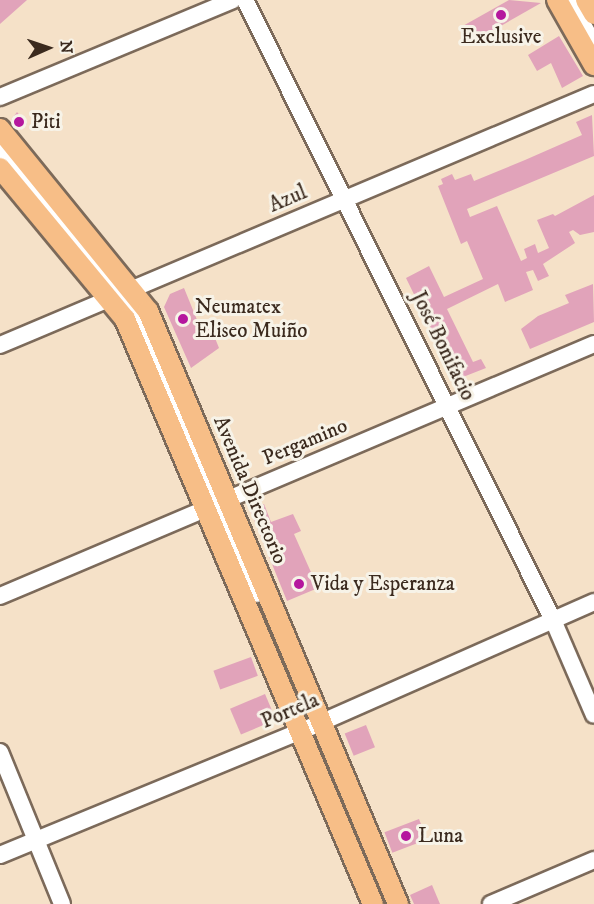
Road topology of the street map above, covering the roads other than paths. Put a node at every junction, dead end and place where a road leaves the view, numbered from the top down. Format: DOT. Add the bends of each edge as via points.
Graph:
graph roads {
  1 [pos="233,0"];
  2 [pos="245,0"];
  3 [pos="557,0"];
  4 [pos="569,0"];
  5 [pos="586,0"];
  6 [pos="594,14"];
  7 [pos="594,44"];
  8 [pos="594,65"];
  9 [pos="594,94"];
  10 [pos="0,97"];
  11 [pos="0,129"];
  12 [pos="0,151"];
  13 [pos="0,168"];
  14 [pos="345,199"];
  15 [pos="122,295"];
  16 [pos="594,344"];
  17 [pos="0,345"];
  18 [pos="447,406"];
  19 [pos="217,503"];
  20 [pos="0,596"];
  21 [pos="594,602"];
  22 [pos="553,620"];
  23 [pos="594,715"];
  24 [pos="312,726"];
  25 [pos="0,753"];
  26 [pos="37,839"];
  27 [pos="0,855"];
  28 [pos="594,860"];
  29 [pos="62,904"];
  30 [pos="373,904"];
  31 [pos="388,904"];
  32 [pos="398,904"];
  33 [pos="491,904"];
  1 -- 10 [label="street"];
  2 -- 14 [label="street, José Bonifacio"];
  3 -- 8 [label="main road"];
  4 -- 7 [label="street"];
  5 -- 6 [label="main road"];
  9 -- 14 [label="street, Azul"];
  11 -- 15 [label="main road"];
  12 -- 15 [label="street"];
  13 -- 15 [label="main road"];
  14 -- 15 [label="street, Azul"];
  14 -- 18 [label="street, José Bonifacio"];
  15 -- 17 [label="street, Azul"];
  15 -- 19 [label="main road" via="126,319"];
  16 -- 18 [label="street, Pergamino"];
  18 -- 19 [label="street, Pergamino"];
  18 -- 22 [label="street, José Bonifacio"];
  19 -- 20 [label="street, Pergamino"];
  19 -- 24 [label="main road"];
  21 -- 22 [label="street, Portela"];
  22 -- 23 [label="street, José Bonifacio"];
  22 -- 24 [label="street, Portela"];
  24 -- 26 [label="street, Portela"];
  24 -- 30 [label="main road"];
  24 -- 31 [label="street"];
  24 -- 32 [label="main road" via="331,742"];
  25 -- 26 [label="street"];
  26 -- 27 [label="street, Portela"];
  26 -- 29 [label="street"];
  28 -- 33 [label="street"];
}
